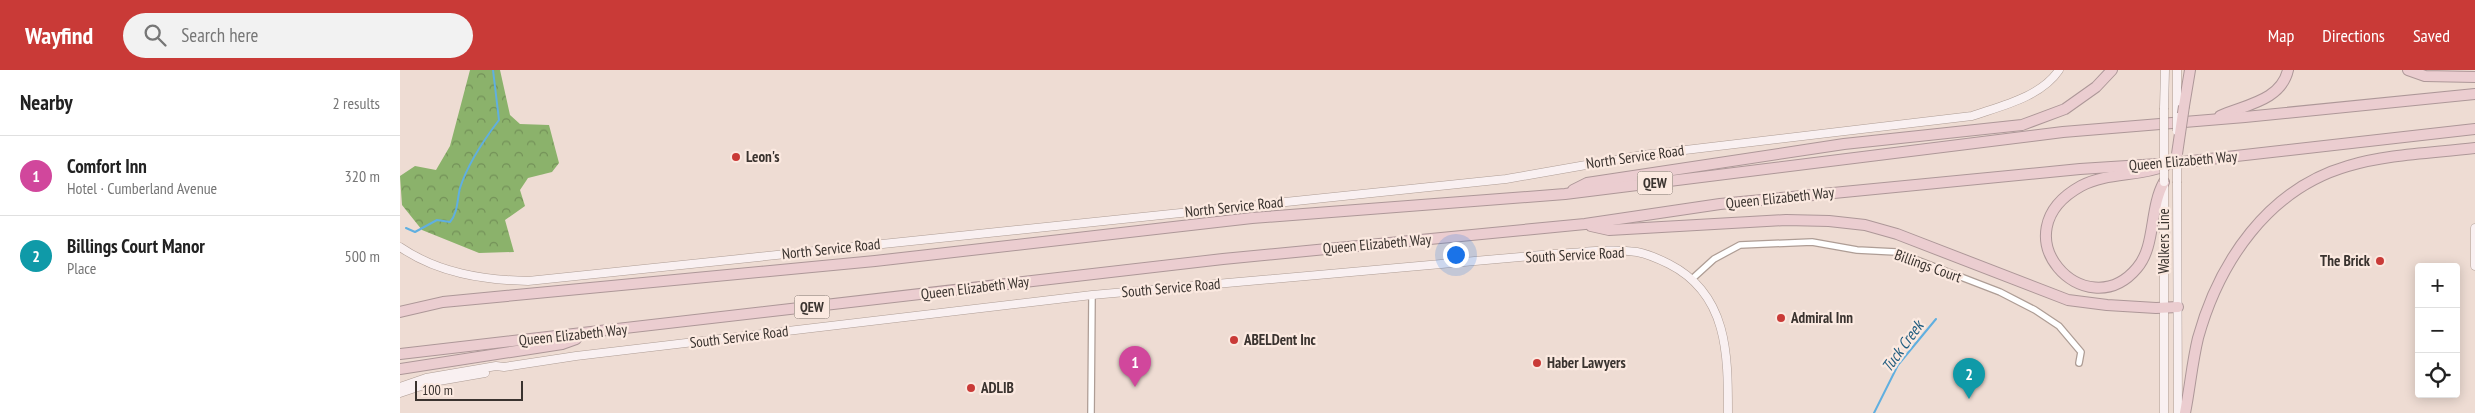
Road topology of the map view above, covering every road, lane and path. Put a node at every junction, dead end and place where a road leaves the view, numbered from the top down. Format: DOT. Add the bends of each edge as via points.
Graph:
graph roads {
  1 [pos="2059,70"];
  2 [pos="2112,70"];
  3 [pos="2164,70"];
  4 [pos="2177,70"];
  5 [pos="2190,70"];
  6 [pos="2288,70"];
  7 [pos="2408,70"];
  8 [pos="2475,76"];
  9 [pos="2475,94"];
  10 [pos="2475,129"];
  11 [pos="2063,132"];
  12 [pos="2475,148"];
  13 [pos="2176,158"];
  14 [pos="2164,182"];
  15 [pos="1565,194"];
  16 [pos="1585,224"];
  17 [pos="2475,228"];
  18 [pos="400,247"];
  19 [pos="2475,266"];
  20 [pos="1692,279"];
  21 [pos="1092,295"];
  22 [pos="443,302"];
  23 [pos="400,306"];
  24 [pos="2178,307"];
  25 [pos="2164,308"];
  26 [pos="400,312"];
  27 [pos="591,333"];
  28 [pos="400,354"];
  29 [pos="2079,363"];
  30 [pos="504,367"];
  31 [pos="400,369"];
  32 [pos="400,387"];
  33 [pos="400,393"];
  34 [pos="1091,413"];
  35 [pos="1728,413"];
  36 [pos="2164,413"];
  37 [pos="2178,413"];
  38 [pos="2185,413"];
  1 -- 18 [label="street, North Service Road" via="2038,89 2011,103 1972,116 1643,155 1506,179 528,281 492,280 452,272"];
  2 -- 15 [label="highway" via="2096,87 2066,109 2022,126 1844,144 1587,183"];
  3 -- 14 [label="street, Walkers Line, bridge"];
  4 -- 13 [label="street, Walkers Line, bridge"];
  5 -- 13 [label="highway, bridge"];
  6 -- 11 [label="highway" via="2282,84 2266,98 2217,117"];
  7 -- 8 [label="highway" via="2425,76"];
  9 -- 11 [label="highway, Queen Elizabeth Way / QEW"];
  10 -- 13 [label="highway, Queen Elizabeth Way / QEW"];
  11 -- 15 [label="highway, Queen Elizabeth Way / QEW"];
  12 -- 38 [label="highway" via="2347,166 2307,183 2267,214 2236,252 2218,284 2198,340"];
  13 -- 14 [label="highway" via="2150,172 2094,180 2063,198 2051,215 2046,233 2050,255 2062,274 2079,284 2102,286 2112,284 2138,267 2149,244 2156,196"];
  13 -- 16 [label="highway, Queen Elizabeth Way / QEW" via="1720,204"];
  13 -- 24 [label="street, Walkers Line, bridge"];
  14 -- 25 [label="street, Walkers Line"];
  15 -- 22 [label="highway, Queen Elizabeth Way / QEW" via="1252,218 874,261"];
  16 -- 25 [label="highway" via="1609,230 1786,220 1865,226 1942,250 2068,300 2107,306"];
  16 -- 27 [label="highway, Queen Elizabeth Way / QEW" via="1232,258"];
  17 -- 19 [label="street"];
  20 -- 21 [label="street, South Service Road" via="1676,268 1637,252 1596,251"];
  20 -- 29 [label="street, Billings Court" via="1714,259 1740,245 1812,242 1857,250 1896,252 2000,292 2035,310 2072,339 2081,352"];
  20 -- 35 [label="street, South Service Road" via="1706,294 1721,325"];
  21 -- 30 [label="street, South Service Road"];
  21 -- 34 [label="street"];
  22 -- 23 [label="highway"];
  22 -- 26 [label="highway, Queen Elizabeth Way / QEW"];
  24 -- 25 [label="highway"];
  24 -- 37 [label="street, Walkers Line"];
  25 -- 36 [label="street, Walkers Line"];
  27 -- 28 [label="highway, Queen Elizabeth Way / QEW"];
  27 -- 31 [label="highway" via="562,344"];
  30 -- 32 [label="street, South Service Road" via="426,378"];
  30 -- 33 [label="street, South Service Road" via="498,371 424,384"];
}
